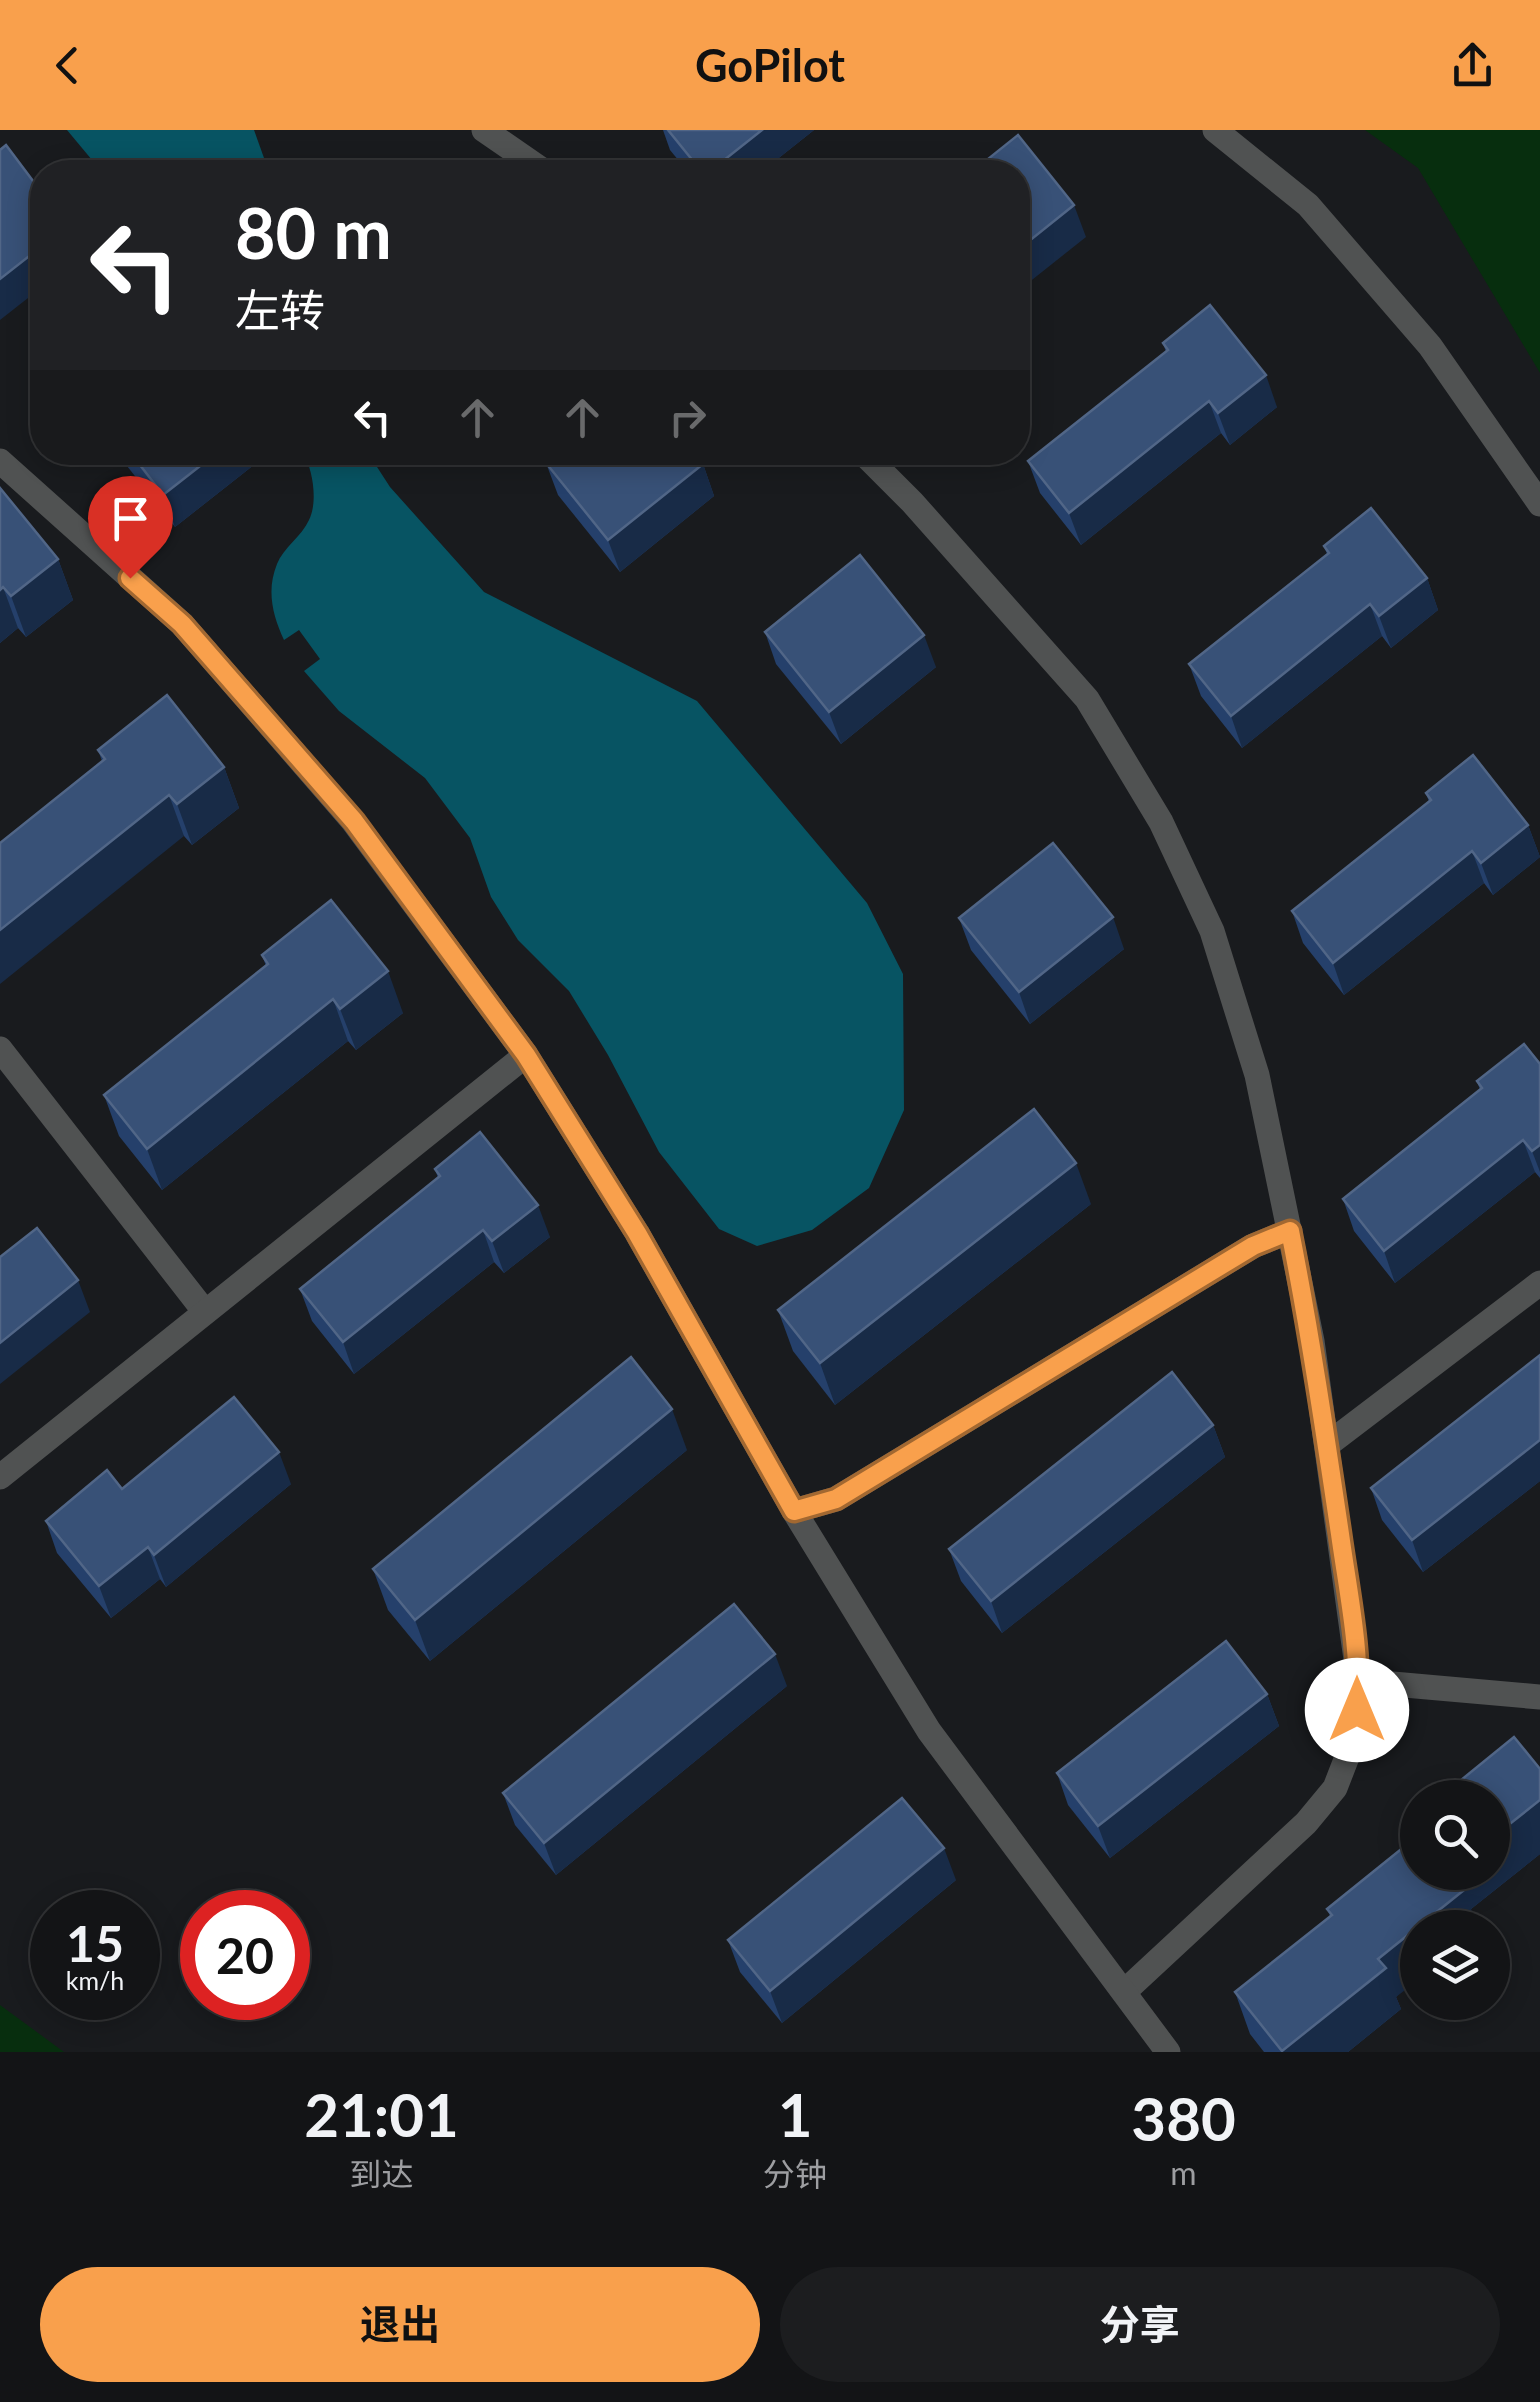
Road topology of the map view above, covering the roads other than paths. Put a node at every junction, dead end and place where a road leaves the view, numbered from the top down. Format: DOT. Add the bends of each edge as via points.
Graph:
graph roads {
  1 [pos="484,130"];
  2 [pos="1216,130"];
  3 [pos="528,160"];
  4 [pos="0,461"];
  5 [pos="875,465"];
  6 [pos="1540,504"];
  7 [pos="0,1049"];
  8 [pos="526,1055"];
  9 [pos="1290,1231"];
  10 [pos="1540,1283"];
  11 [pos="204,1312"];
  12 [pos="1327,1445"];
  13 [pos="0,1476"];
  14 [pos="794,1511"];
  15 [pos="1359,1680"];
  16 [pos="1540,1697"];
  17 [pos="1124,1992"];
  18 [pos="1168,2052"];
  1 -- 3 [label="street"];
  2 -- 6 [label="street" via="1308,205 1418,332"];
  4 -- 8 [label="street" via="182,624 354,821"];
  5 -- 9 [label="street" via="1087,699 1161,822 1212,931 1258,1074"];
  7 -- 11 [label="street"];
  8 -- 11 [label="street"];
  8 -- 14 [label="street" via="637,1233"];
  9 -- 12 [label="street"];
  9 -- 14 [label="street" via="1253,1246 836,1499"];
  10 -- 12 [label="street"];
  11 -- 13 [label="street"];
  12 -- 15 [label="street"];
  14 -- 17 [label="street" via="928,1731"];
  15 -- 16 [label="street"];
  15 -- 17 [label="street" via="1354,1738 1335,1788 1306,1824"];
  17 -- 18 [label="street"];
}
